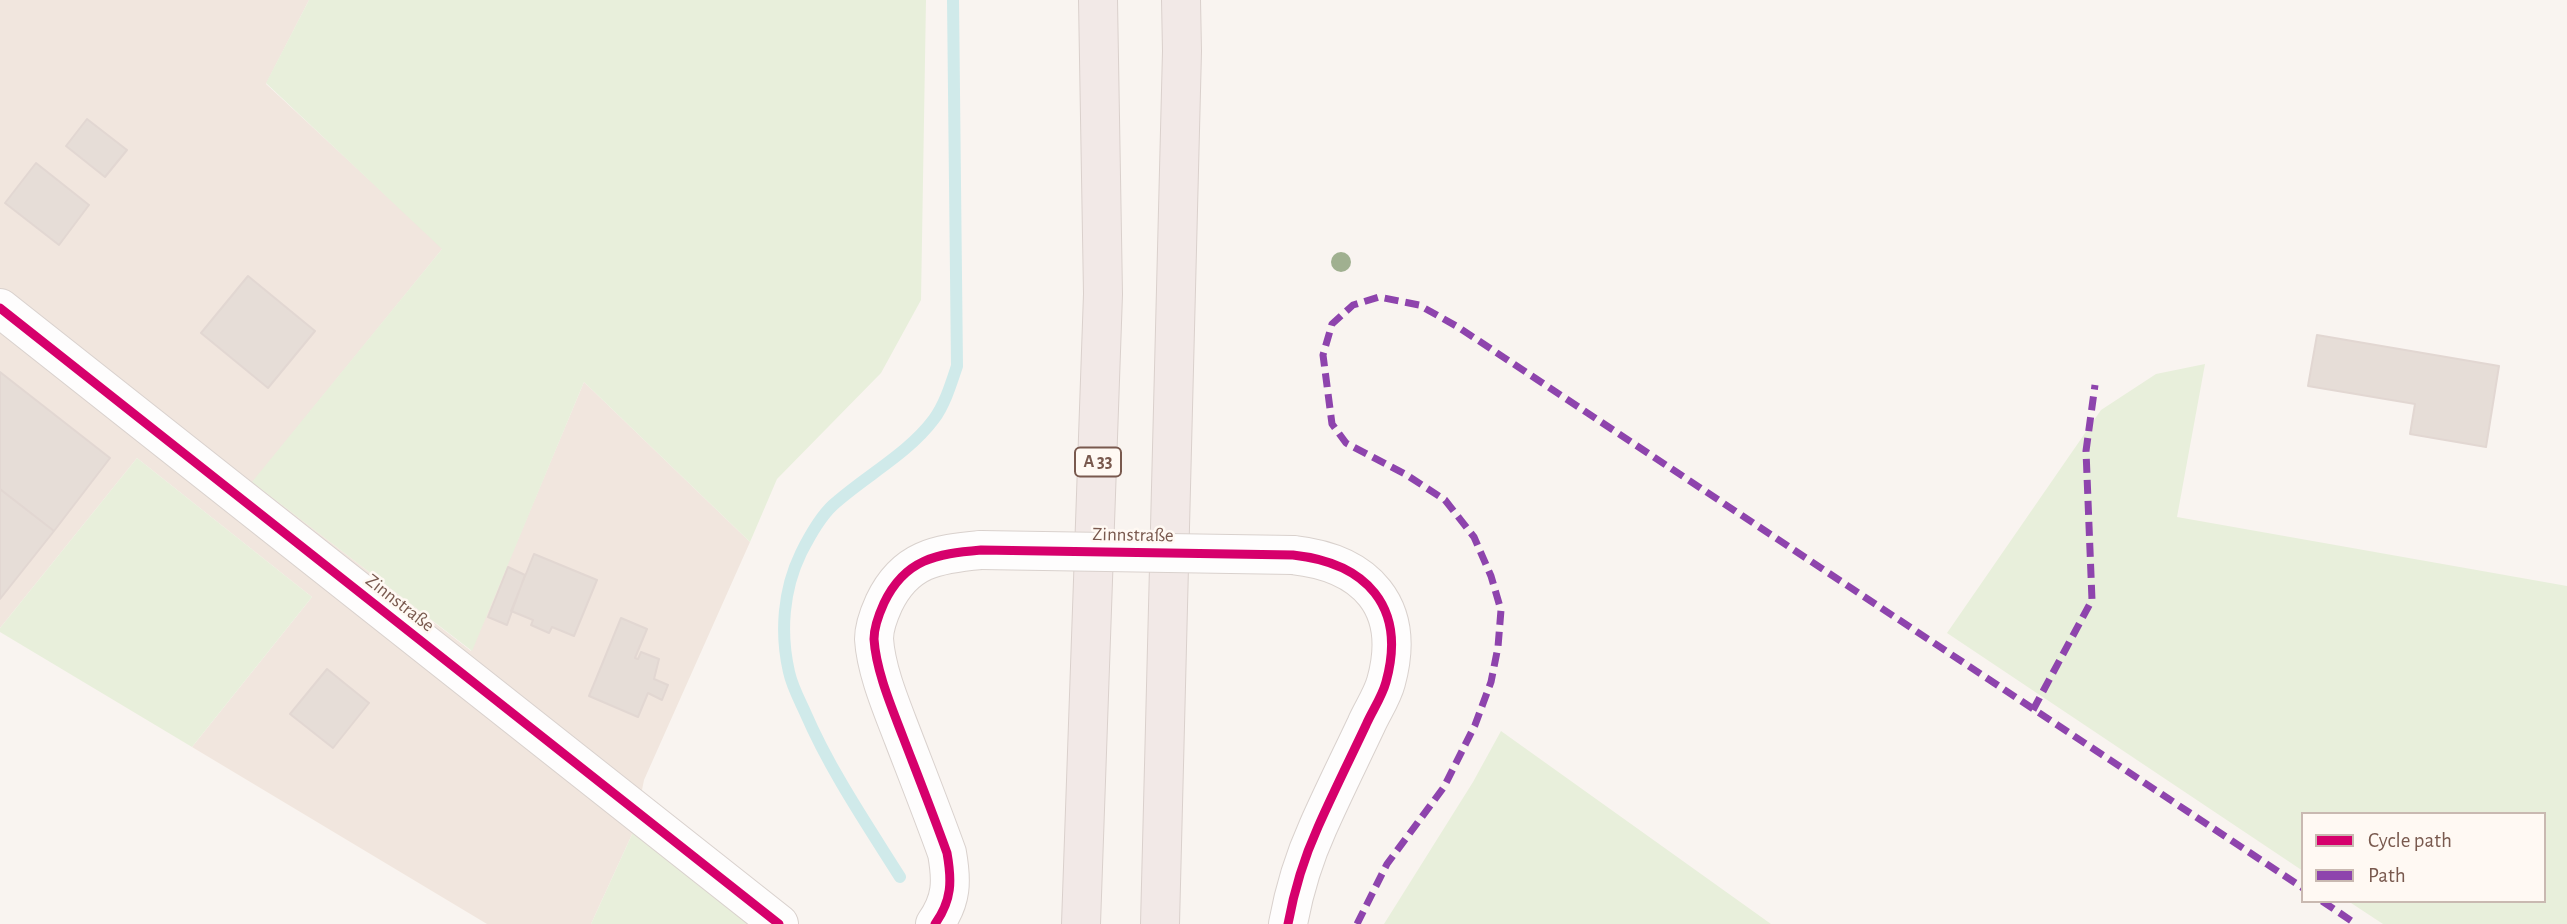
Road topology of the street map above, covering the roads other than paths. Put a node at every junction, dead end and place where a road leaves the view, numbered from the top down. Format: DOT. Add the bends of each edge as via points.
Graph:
graph roads {
  1 [pos="1098,0"];
  2 [pos="1181,0"];
  3 [pos="0,308"];
  4 [pos="779,924"];
  5 [pos="935,924"];
  6 [pos="1081,924"];
  7 [pos="1160,924"];
  8 [pos="1288,924"];
  1 -- 6 [label="highway, A 33" via="1103,293"];
  2 -- 7 [label="highway"];
  3 -- 4 [label="street, Zinnstraße"];
  5 -- 8 [label="street, Zinnstraße, bridge" via="945,910 951,880 947,853 886,692 874,639 890,591 904,574 945,553 981,551 1316,557 1360,578 1382,601 1393,630 1386,682 1316,830"];
}
